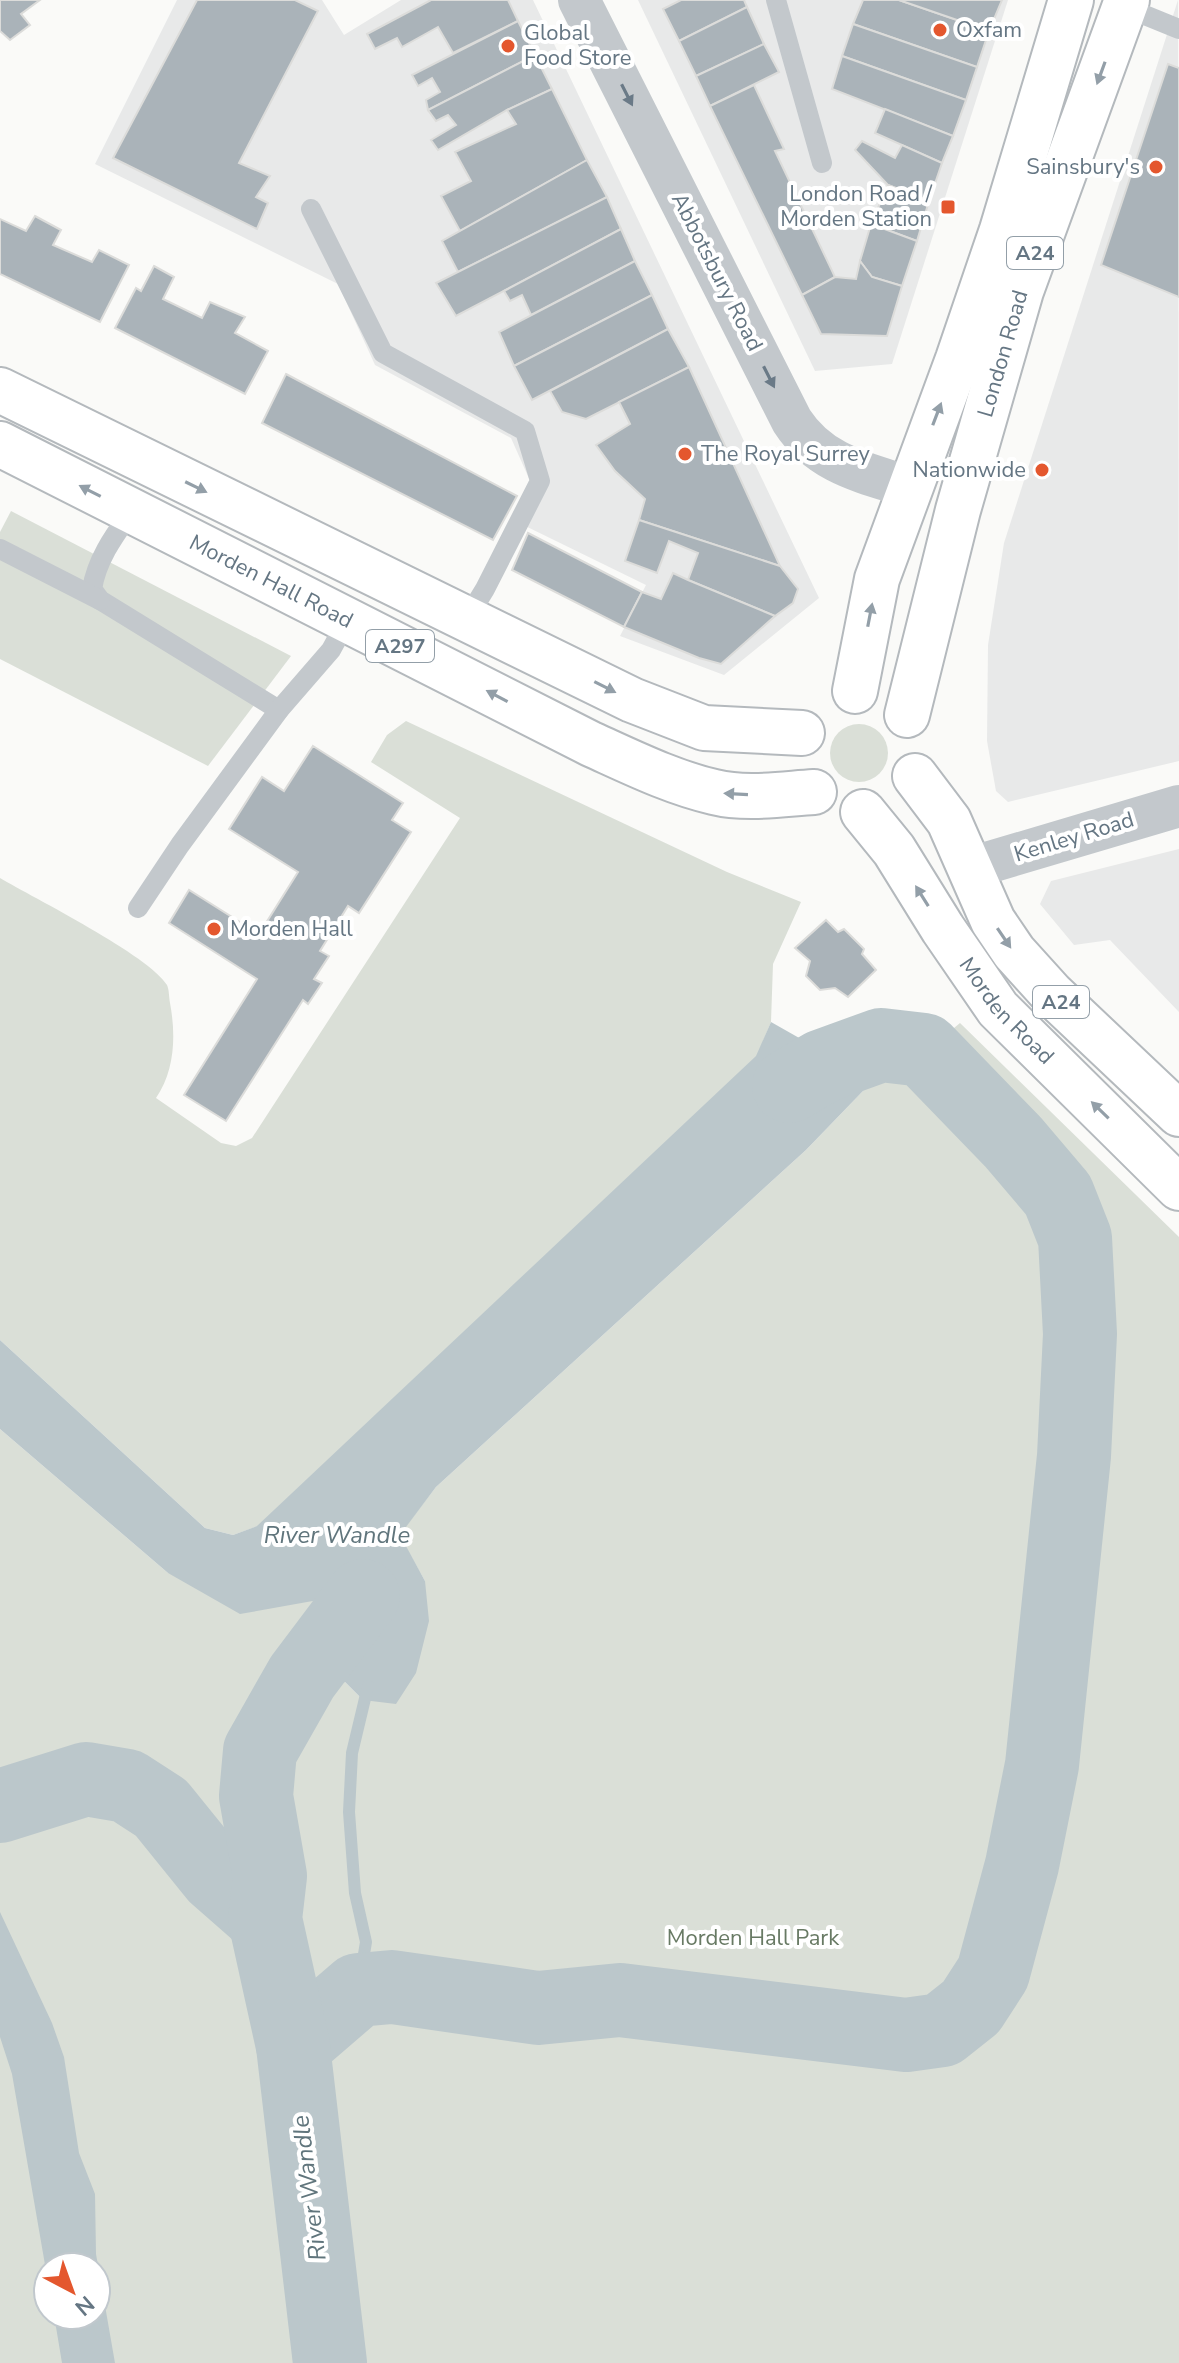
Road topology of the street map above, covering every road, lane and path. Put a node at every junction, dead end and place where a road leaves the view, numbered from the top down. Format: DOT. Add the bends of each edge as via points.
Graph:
graph roads {
  1 [pos="579,0"];
  2 [pos="776,0"];
  3 [pos="1071,0"];
  4 [pos="1126,3"];
  5 [pos="1179,29"];
  6 [pos="822,163"];
  7 [pos="311,209"];
  8 [pos="0,390"];
  9 [pos="0,444"];
  10 [pos="909,487"];
  11 [pos="131,512"];
  12 [pos="0,549"];
  13 [pos="100,600"];
  14 [pos="348,619"];
  15 [pos="466,620"];
  16 [pos="855,691"];
  17 [pos="279,710"];
  18 [pos="907,715"];
  19 [pos="802,733"];
  20 [pos="915,776"];
  21 [pos="814,792"];
  22 [pos="1179,806"];
  23 [pos="863,812"];
  24 [pos="970,868"];
  25 [pos="138,908"];
  26 [pos="1179,1114"];
  27 [pos="1179,1188"];
  1 -- 10 [label="street, Abbotsbury Road, one-way" via="804,440 823,456"];
  2 -- 6 [label="lane"];
  10 -- 3 [label="highway, London Road / A24, one-way" via="1002,230"];
  4 -- 5 [label="lane"];
  4 -- 18 [label="highway, London Road / A24, one-way" via="1021,291 949,540"];
  7 -- 15 [label="lane" via="383,353 525,431 540,481"];
  8 -- 15 [label="highway, A297, one-way"];
  11 -- 9 [label="highway, Morden Hall Road / A297, one-way"];
  16 -- 10 [label="highway, London Road / A24, one-way" via="877,579"];
  11 -- 13 [label="lane" via="95,572 92,589"];
  11 -- 14 [label="highway, Morden Hall Road / A297"];
  12 -- 13 [label="lane"];
  13 -- 17 [label="lane"];
  14 -- 17 [label="lane" via="331,650"];
  21 -- 14 [label="highway, Morden Hall Road / A297, one-way" via="716,793 651,771"];
  15 -- 19 [label="highway, A297, one-way" via="632,700 704,728"];
  16 -- 18 [label="highway" via="889,699"];
  16 -- 19 [label="highway" via="822,704"];
  17 -- 25 [label="lane"];
  18 -- 20 [label="highway, A24" via="919,743"];
  19 -- 21 [label="highway" via="799,757"];
  20 -- 23 [label="highway" via="887,805"];
  20 -- 24 [label="highway, Morden Road / A24" via="949,821"];
  21 -- 23 [label="highway" via="830,804"];
  22 -- 24 [label="street, Kenley Road"];
  27 -- 23 [label="highway, Morden Road / A24, one-way" via="998,1009 894,850"];
  24 -- 26 [label="highway, Morden Road / A24, one-way" via="993,921 1014,952"];
}
